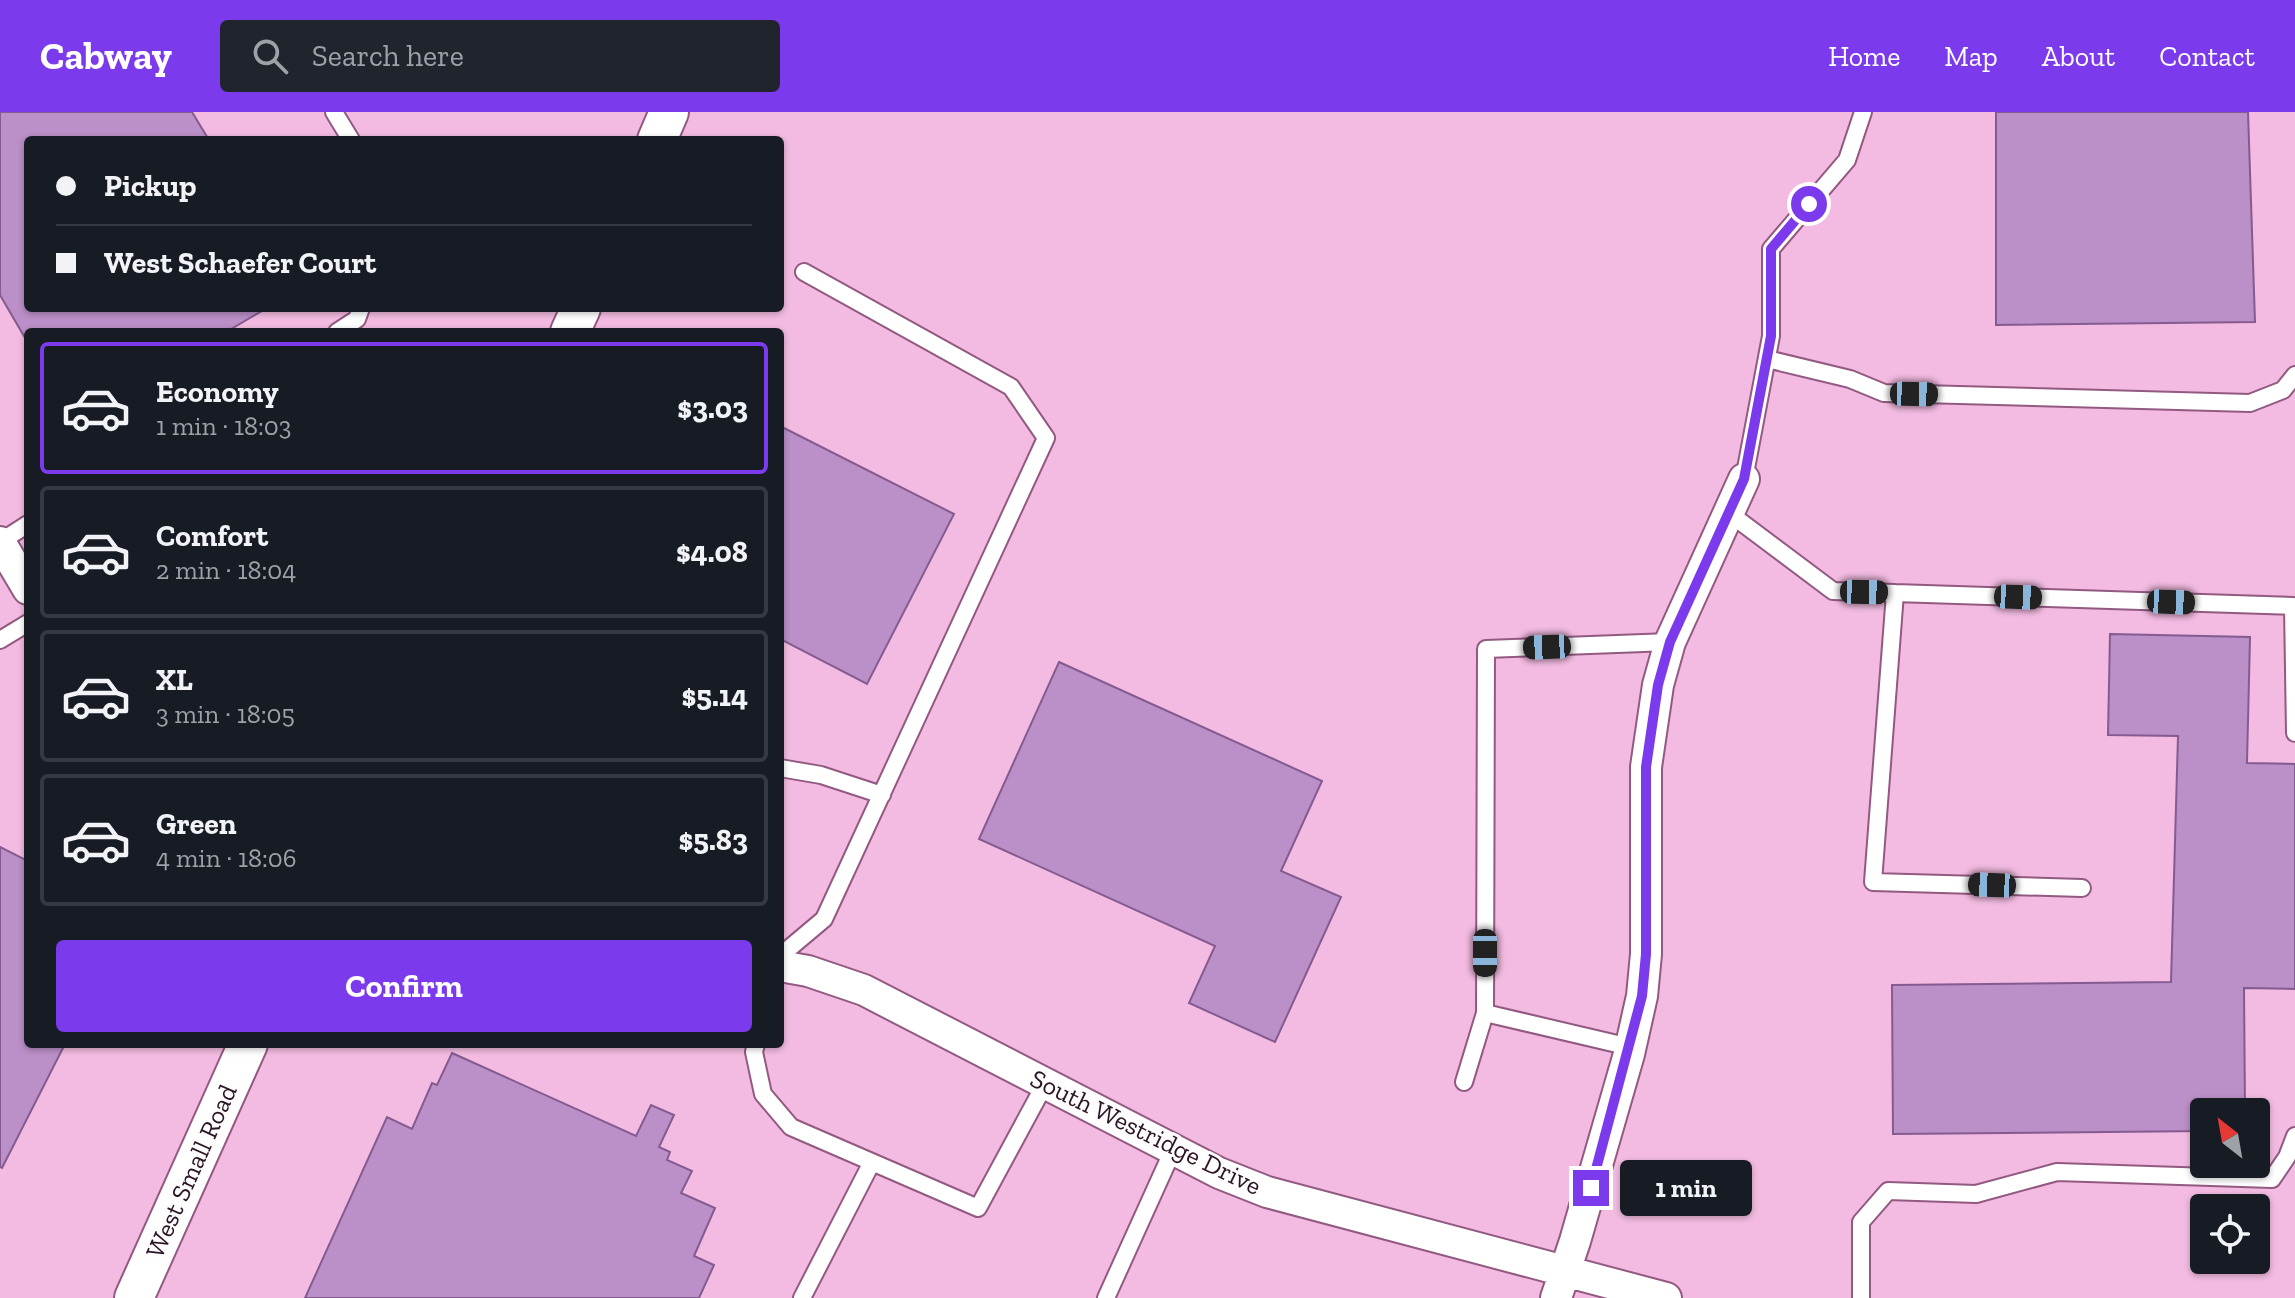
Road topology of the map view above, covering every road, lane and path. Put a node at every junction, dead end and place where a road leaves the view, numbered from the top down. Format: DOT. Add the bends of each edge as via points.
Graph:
graph roads {
  1 [pos="334,112"];
  2 [pos="669,112"];
  3 [pos="1863,112"];
  4 [pos="349,136"];
  5 [pos="659,136"];
  6 [pos="804,272"];
  7 [pos="360,312"];
  8 [pos="343,328"];
  9 [pos="1767,359"];
  10 [pos="2295,375"];
  11 [pos="1744,479"];
  12 [pos="1729,513"];
  13 [pos="24,527"];
  14 [pos="0,542"];
  15 [pos="24,582"];
  16 [pos="1895,593"];
  17 [pos="24,625"];
  18 [pos="0,640"];
  19 [pos="1670,642"];
  20 [pos="2295,733"];
  21 [pos="784,769"];
  22 [pos="882,795"];
  23 [pos="2082,888"];
  24 [pos="784,953"];
  25 [pos="784,967"];
  26 [pos="1485,1013"];
  27 [pos="1630,1047"];
  28 [pos="246,1048"];
  29 [pos="755,1048"];
  30 [pos="1464,1082"];
  31 [pos="1045,1084"];
  32 [pos="2295,1136"];
  33 [pos="1173,1150"];
  34 [pos="872,1162"];
  35 [pos="1561,1285"];
  36 [pos="134,1298"];
  37 [pos="802,1298"];
  38 [pos="1106,1298"];
  39 [pos="1666,1298"];
  40 [pos="1861,1298"];
  1 -- 4 [label="lane"];
  2 -- 5 [label="street"];
  3 -- 9 [label="lane" via="1847,160 1771,249"];
  6 -- 22 [label="lane" via="1011,387 1046,438"];
  7 -- 8 [label="lane"];
  9 -- 10 [label="lane" via="1884,393 2250,403 2283,390"];
  9 -- 11 [label="lane"];
  11 -- 12 [label="street"];
  12 -- 16 [label="lane" via="1833,591"];
  12 -- 19 [label="street"];
  13 -- 14 [label="lane"];
  14 -- 15 [label="street"];
  16 -- 20 [label="lane" via="2293,606"];
  16 -- 23 [label="lane" via="1873,882"];
  17 -- 18 [label="lane"];
  19 -- 26 [label="lane" via="1486,649"];
  19 -- 27 [label="street" via="1646,767 1646,954"];
  21 -- 22 [label="lane"];
  22 -- 24 [label="lane" via="824,919"];
  25 -- 31 [label="street, South Westridge Drive" via="864,990"];
  26 -- 27 [label="lane"];
  26 -- 30 [label="lane"];
  27 -- 35 [label="street"];
  28 -- 36 [label="street, West Small Road"];
  29 -- 34 [label="lane" via="763,1094 791,1127"];
  31 -- 33 [label="street, South Westridge Drive"];
  31 -- 34 [label="lane" via="978,1208"];
  32 -- 40 [label="lane" via="2272,1179 2057,1172 1976,1194 1888,1191 1861,1222"];
  33 -- 35 [label="street, South Westridge Drive" via="1267,1192"];
  33 -- 38 [label="lane"];
  34 -- 37 [label="lane"];
  35 -- 39 [label="street, South Westridge Drive"];
}
